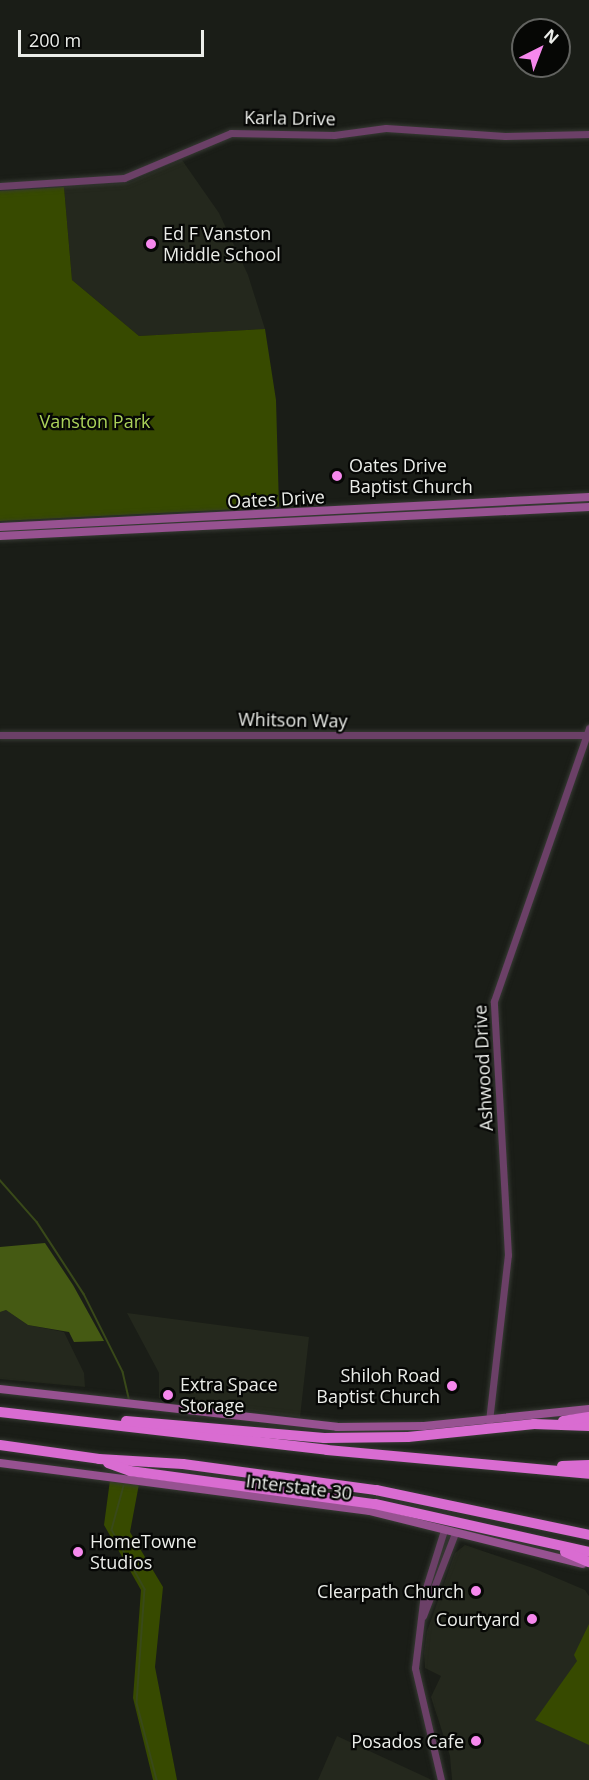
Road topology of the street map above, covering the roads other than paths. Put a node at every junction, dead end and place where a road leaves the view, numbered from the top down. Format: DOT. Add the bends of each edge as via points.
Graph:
graph roads {
  1 [pos="589,134"];
  2 [pos="0,186"];
  3 [pos="589,497"];
  4 [pos="589,507"];
  5 [pos="0,527"];
  6 [pos="117,527"];
  7 [pos="31,529"];
  8 [pos="0,536"];
  9 [pos="588,731"];
  10 [pos="0,735"];
  11 [pos="0,1389"];
  12 [pos="589,1408"];
  13 [pos="0,1412"];
  14 [pos="589,1417"];
  15 [pos="50,1418"];
  16 [pos="489,1421"];
  17 [pos="534,1424"];
  18 [pos="589,1426"];
  19 [pos="0,1445"];
  20 [pos="99,1459"];
  21 [pos="0,1463"];
  22 [pos="589,1465"];
  23 [pos="524,1467"];
  24 [pos="589,1474"];
  25 [pos="443,1525"];
  26 [pos="455,1533"];
  27 [pos="589,1535"];
  28 [pos="540,1542"];
  29 [pos="589,1552"];
  30 [pos="589,1563"];
  31 [pos="421,1621"];
  32 [pos="441,1780"];
  1 -- 2 [label="street, Karla Drive" via="505,136 386,128 334,135 244,132 219,135 124,178"];
  3 -- 6 [label="main road, Oates Drive"];
  4 -- 6 [label="main road, Oates Drive"];
  5 -- 7 [label="main road, Oates Drive"];
  6 -- 7 [label="main road, Oates Drive"];
  7 -- 8 [label="main road, Oates Drive"];
  9 -- 10 [label="street, Whitson Way"];
  9 -- 16 [label="street, Ashwood Drive" via="494,1001 507,1255"];
  11 -- 16 [label="main road" via="337,1427"];
  12 -- 16 [label="main road"];
  13 -- 15 [label="highway"];
  14 -- 17 [label="highway"];
  15 -- 17 [label="highway" via="324,1438 408,1437"];
  15 -- 23 [label="highway"];
  17 -- 18 [label="highway"];
  19 -- 20 [label="highway"];
  20 -- 25 [label="highway" via="130,1471 305,1492"];
  20 -- 27 [label="highway" via="183,1464 376,1490"];
  21 -- 25 [label="main road, Interstate 30" via="99,1479 340,1506"];
  22 -- 23 [label="highway"];
  23 -- 24 [label="highway"];
  25 -- 26 [label="main road, Interstate 30"];
  25 -- 28 [label="highway"];
  25 -- 31 [label="street"];
  26 -- 30 [label="main road, Interstate 30"];
  26 -- 31 [label="street" via="434,1597"];
  28 -- 29 [label="highway"];
  28 -- 30 [label="highway"];
  31 -- 32 [label="street" via="416,1680"];
}
